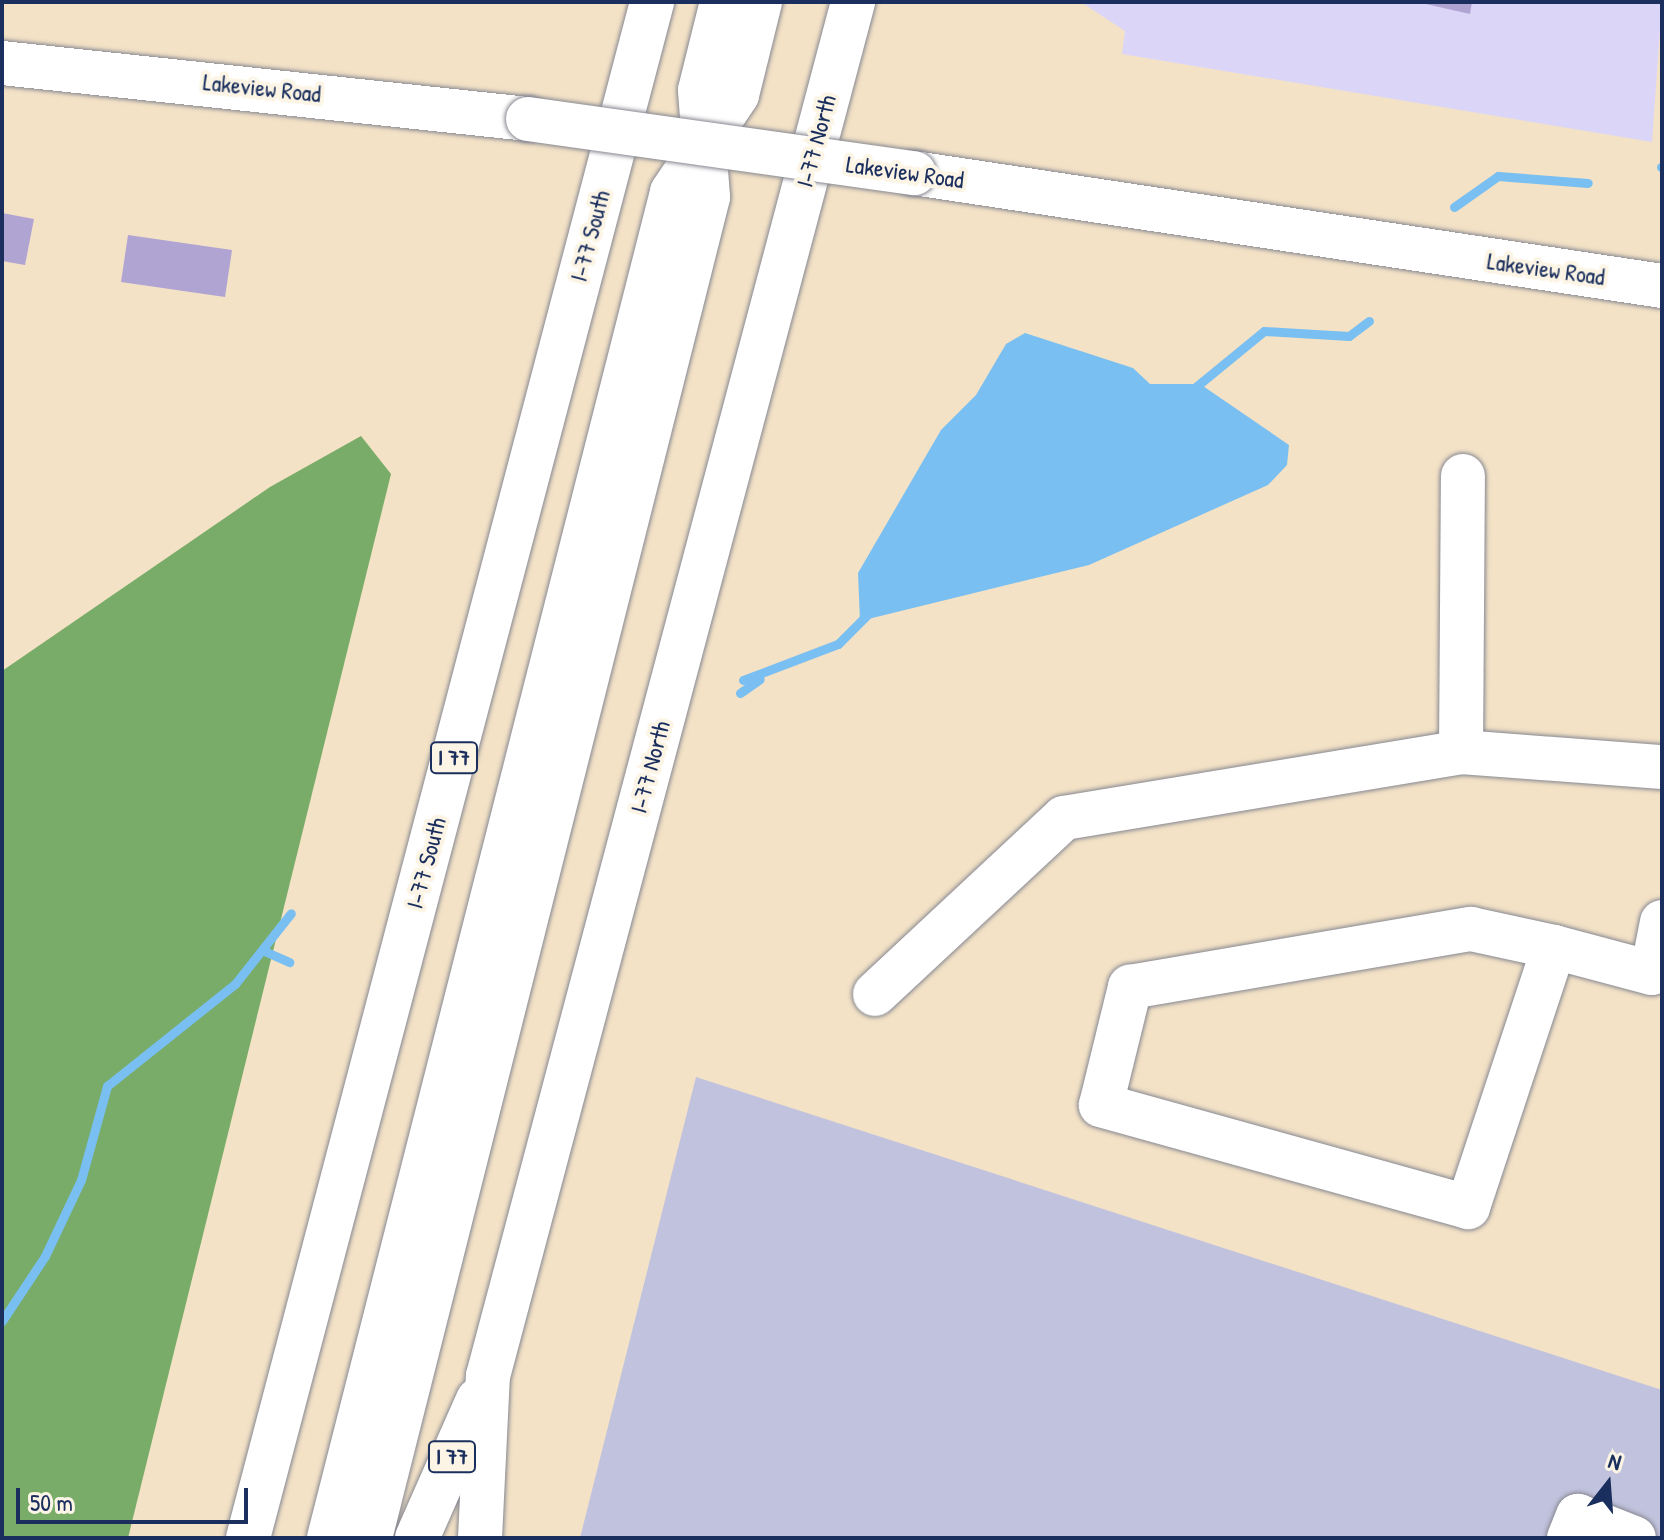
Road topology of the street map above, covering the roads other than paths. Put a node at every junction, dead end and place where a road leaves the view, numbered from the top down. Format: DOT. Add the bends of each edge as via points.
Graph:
graph roads {
  1 [pos="652,2"];
  2 [pos="853,2"];
  3 [pos="741,4"];
  4 [pos="2,63"];
  5 [pos="704,143"];
  6 [pos="668,280"];
  7 [pos="1662,286"];
  8 [pos="1463,476"];
  9 [pos="1461,752"];
  10 [pos="1662,767"];
  11 [pos="1662,922"];
  12 [pos="1554,947"];
  13 [pos="875,994"];
  14 [pos="488,1376"];
  15 [pos="252,1530"];
  16 [pos="329,1538"];
  17 [pos="370,1538"];
  18 [pos="417,1538"];
  19 [pos="480,1538"];
  20 [pos="1569,1538"];
  21 [pos="1634,1538"];
  1 -- 15 [label="main road, I-77 South / I 77"];
  2 -- 14 [label="main road, I-77 North / I 77"];
  3 -- 5 [label="main road" via="700,90"];
  4 -- 5 [label="main road, Lakeview Road, bridge"];
  5 -- 6 [label="main road" via="672,192"];
  5 -- 7 [label="main road, Lakeview Road, bridge"];
  6 -- 16 [label="main road"];
  6 -- 17 [label="main road"];
  8 -- 9 [label="main road"];
  9 -- 10 [label="main road"];
  9 -- 13 [label="main road" via="1064,818"];
  11 -- 12 [label="main road" via="1652,973"];
  12 -- 12 [label="main road" via="1471,929 1130,987 1101,1105 1468,1207"];
  14 -- 18 [label="main road, I 77"];
  14 -- 19 [label="main road, I-77 North / I 77"];
  20 -- 21 [label="main road" via="1578,1516"];
}
